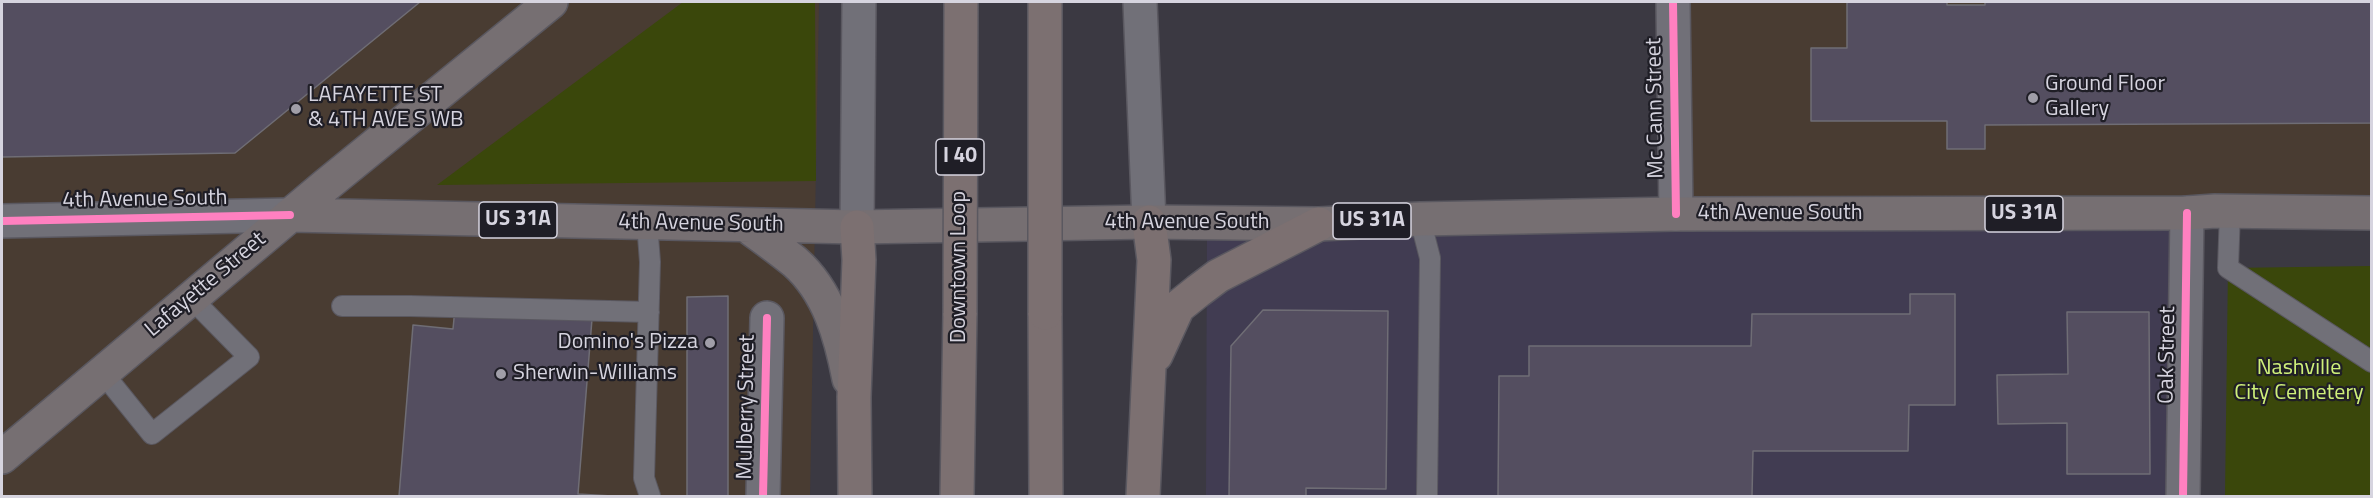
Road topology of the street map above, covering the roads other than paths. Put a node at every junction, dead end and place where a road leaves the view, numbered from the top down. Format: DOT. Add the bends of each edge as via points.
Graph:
graph roads {
  1 [pos="551,2"];
  2 [pos="859,2"];
  3 [pos="961,2"];
  4 [pos="1045,2"];
  5 [pos="1140,2"];
  6 [pos="1673,2"];
  7 [pos="2230,212"];
  8 [pos="2187,213"];
  9 [pos="2372,213"];
  10 [pos="1676,214"];
  11 [pos="290,215"];
  12 [pos="1420,219"];
  13 [pos="2,221"];
  14 [pos="1149,222"];
  15 [pos="647,223"];
  16 [pos="1319,224"];
  17 [pos="746,225"];
  18 [pos="857,227"];
  19 [pos="191,298"];
  20 [pos="342,306"];
  21 [pos="649,312"];
  22 [pos="767,318"];
  23 [pos="2372,362"];
  24 [pos="102,372"];
  25 [pos="1147,405"];
  26 [pos="855,416"];
  27 [pos="2,457"];
  28 [pos="650,496"];
  29 [pos="763,496"];
  30 [pos="855,496"];
  31 [pos="957,496"];
  32 [pos="1046,496"];
  33 [pos="1143,496"];
  34 [pos="1427,496"];
  35 [pos="2184,496"];
  1 -- 11 [label="main road, Lafayette Street"];
  2 -- 18 [label="street"];
  3 -- 31 [label="highway, Downtown Loop / I 40, bridge"];
  4 -- 32 [label="highway, bridge"];
  5 -- 14 [label="street"];
  6 -- 10 [label="street, Mc Cann Street"];
  7 -- 8 [label="main road, 4th Avenue South / US 31A"];
  7 -- 9 [label="main road, 4th Avenue South / US 31A"];
  7 -- 23 [label="lane" via="2228,267"];
  8 -- 10 [label="main road, 4th Avenue South / US 31A"];
  8 -- 35 [label="street, Oak Street"];
  10 -- 12 [label="main road, 4th Avenue South / US 31A"];
  11 -- 13 [label="street, 4th Avenue South"];
  11 -- 15 [label="main road, 4th Avenue South / US 31A"];
  11 -- 19 [label="main road, Lafayette Street"];
  12 -- 16 [label="main road, 4th Avenue South / US 31A"];
  12 -- 34 [label="lane" via="1430,258"];
  14 -- 16 [label="main road, 4th Avenue South / US 31A"];
  14 -- 18 [label="main road, 4th Avenue South / US 31A"];
  14 -- 25 [label="highway" via="1154,260"];
  15 -- 17 [label="main road, 4th Avenue South / US 31A"];
  15 -- 21 [label="lane"];
  16 -- 25 [label="highway" via="1218,276 1178,308 1156,353"];
  17 -- 18 [label="main road, 4th Avenue South / US 31A"];
  17 -- 26 [label="main road" via="796,263 817,288 842,341"];
  18 -- 26 [label="highway"];
  19 -- 24 [label="main road, Lafayette Street"];
  19 -- 24 [label="lane" via="249,357 152,434"];
  20 -- 21 [label="lane"];
  21 -- 28 [label="lane" via="644,478"];
  22 -- 29 [label="street, Mulberry Street"];
  24 -- 27 [label="main road, Lafayette Street"];
  25 -- 33 [label="highway"];
  26 -- 30 [label="highway"];
}
